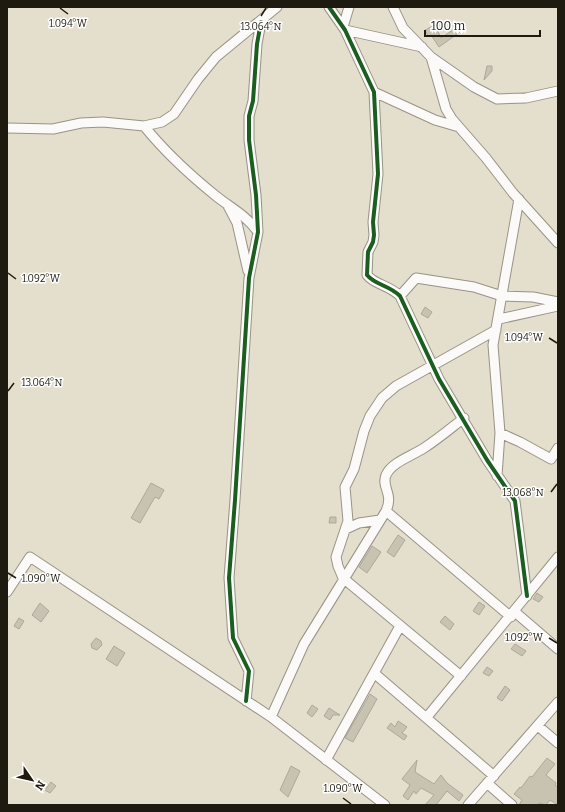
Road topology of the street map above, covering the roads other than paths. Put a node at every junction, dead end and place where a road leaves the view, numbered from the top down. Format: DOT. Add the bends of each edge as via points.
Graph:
graph roads {
  1 [pos="277,7"];
  2 [pos="329,7"];
  3 [pos="349,7"];
  4 [pos="393,7"];
  5 [pos="261,22"];
  6 [pos="344,28"];
  7 [pos="422,47"];
  8 [pos="431,58"];
  9 [pos="558,91"];
  10 [pos="374,92"];
  11 [pos="144,126"];
  12 [pos="459,127"];
  13 [pos="7,128"];
  14 [pos="519,199"];
  15 [pos="226,203"];
  16 [pos="258,232"];
  17 [pos="558,243"];
  18 [pos="249,278"];
  19 [pos="400,296"];
  20 [pos="502,296"];
  21 [pos="558,302"];
  22 [pos="558,306"];
  23 [pos="499,319"];
  24 [pos="496,330"];
  25 [pos="432,367"];
  26 [pos="464,418"];
  27 [pos="500,433"];
  28 [pos="557,450"];
  29 [pos="497,476"];
  30 [pos="386,511"];
  31 [pos="380,520"];
  32 [pos="346,529"];
  33 [pos="558,557"];
  34 [pos="343,578"];
  35 [pos="7,592"];
  36 [pos="527,596"];
  37 [pos="513,614"];
  38 [pos="400,626"];
  39 [pos="558,649"];
  40 [pos="374,673"];
  41 [pos="461,676"];
  42 [pos="246,701"];
  43 [pos="558,702"];
  44 [pos="270,717"];
  45 [pos="426,717"];
  46 [pos="538,726"];
  47 [pos="558,743"];
  48 [pos="326,760"];
  49 [pos="494,776"];
  50 [pos="488,783"];
  51 [pos="385,805"];
  52 [pos="468,805"];
  53 [pos="512,805"];
  1 -- 5 [label="street"];
  2 -- 6 [label="street"];
  3 -- 6 [label="street"];
  4 -- 7 [label="street" via="402,28"];
  5 -- 11 [label="street" via="216,58 174,114 162,122"];
  5 -- 16 [label="street" via="249,122"];
  6 -- 7 [label="street"];
  6 -- 10 [label="street"];
  7 -- 8 [label="street"];
  8 -- 9 [label="street" via="497,99 526,98"];
  8 -- 12 [label="street" via="446,108"];
  10 -- 12 [label="street" via="435,120"];
  10 -- 19 [label="street" via="378,174 374,235 368,252 366,272 370,278 393,288"];
  11 -- 13 [label="street" via="103,122 81,123 53,129"];
  11 -- 15 [label="street" via="164,150"];
  12 -- 14 [label="street"];
  14 -- 17 [label="street"];
  14 -- 20 [label="street"];
  15 -- 16 [label="street" via="247,218"];
  15 -- 18 [label="street" via="237,223"];
  16 -- 18 [label="street"];
  18 -- 42 [label="street" via="228,578 233,638 249,671"];
  19 -- 20 [label="street" via="416,278 474,287"];
  19 -- 25 [label="street"];
  20 -- 21 [label="street" via="534,297"];
  20 -- 23 [label="street"];
  22 -- 23 [label="street"];
  23 -- 24 [label="street"];
  24 -- 25 [label="street"];
  24 -- 27 [label="street" via="493,346"];
  25 -- 26 [label="street"];
  25 -- 32 [label="street" via="396,386 382,398 370,416 354,469 345,486 344,495 348,511"];
  26 -- 29 [label="street"];
  26 -- 30 [label="street" via="392,467 386,476 385,484 390,495"];
  27 -- 28 [label="street" via="551,459"];
  27 -- 29 [label="street"];
  29 -- 36 [label="street" via="515,501"];
  30 -- 31 [label="street"];
  30 -- 37 [label="street"];
  31 -- 32 [label="street" via="359,523"];
  31 -- 34 [label="street"];
  32 -- 34 [label="street" via="336,557"];
  33 -- 36 [label="street"];
  34 -- 38 [label="street"];
  34 -- 44 [label="street" via="304,644"];
  35 -- 42 [label="street" via="30,557"];
  36 -- 37 [label="street"];
  37 -- 39 [label="street"];
  37 -- 41 [label="street"];
  38 -- 40 [label="street"];
  38 -- 41 [label="street"];
  40 -- 45 [label="street"];
  40 -- 48 [label="street"];
  41 -- 45 [label="street"];
  42 -- 44 [label="street"];
  43 -- 46 [label="street"];
  44 -- 48 [label="street"];
  45 -- 49 [label="street"];
  46 -- 47 [label="street"];
  46 -- 49 [label="street"];
  48 -- 51 [label="street"];
  49 -- 50 [label="street"];
  50 -- 52 [label="street"];
  50 -- 53 [label="street"];
}
